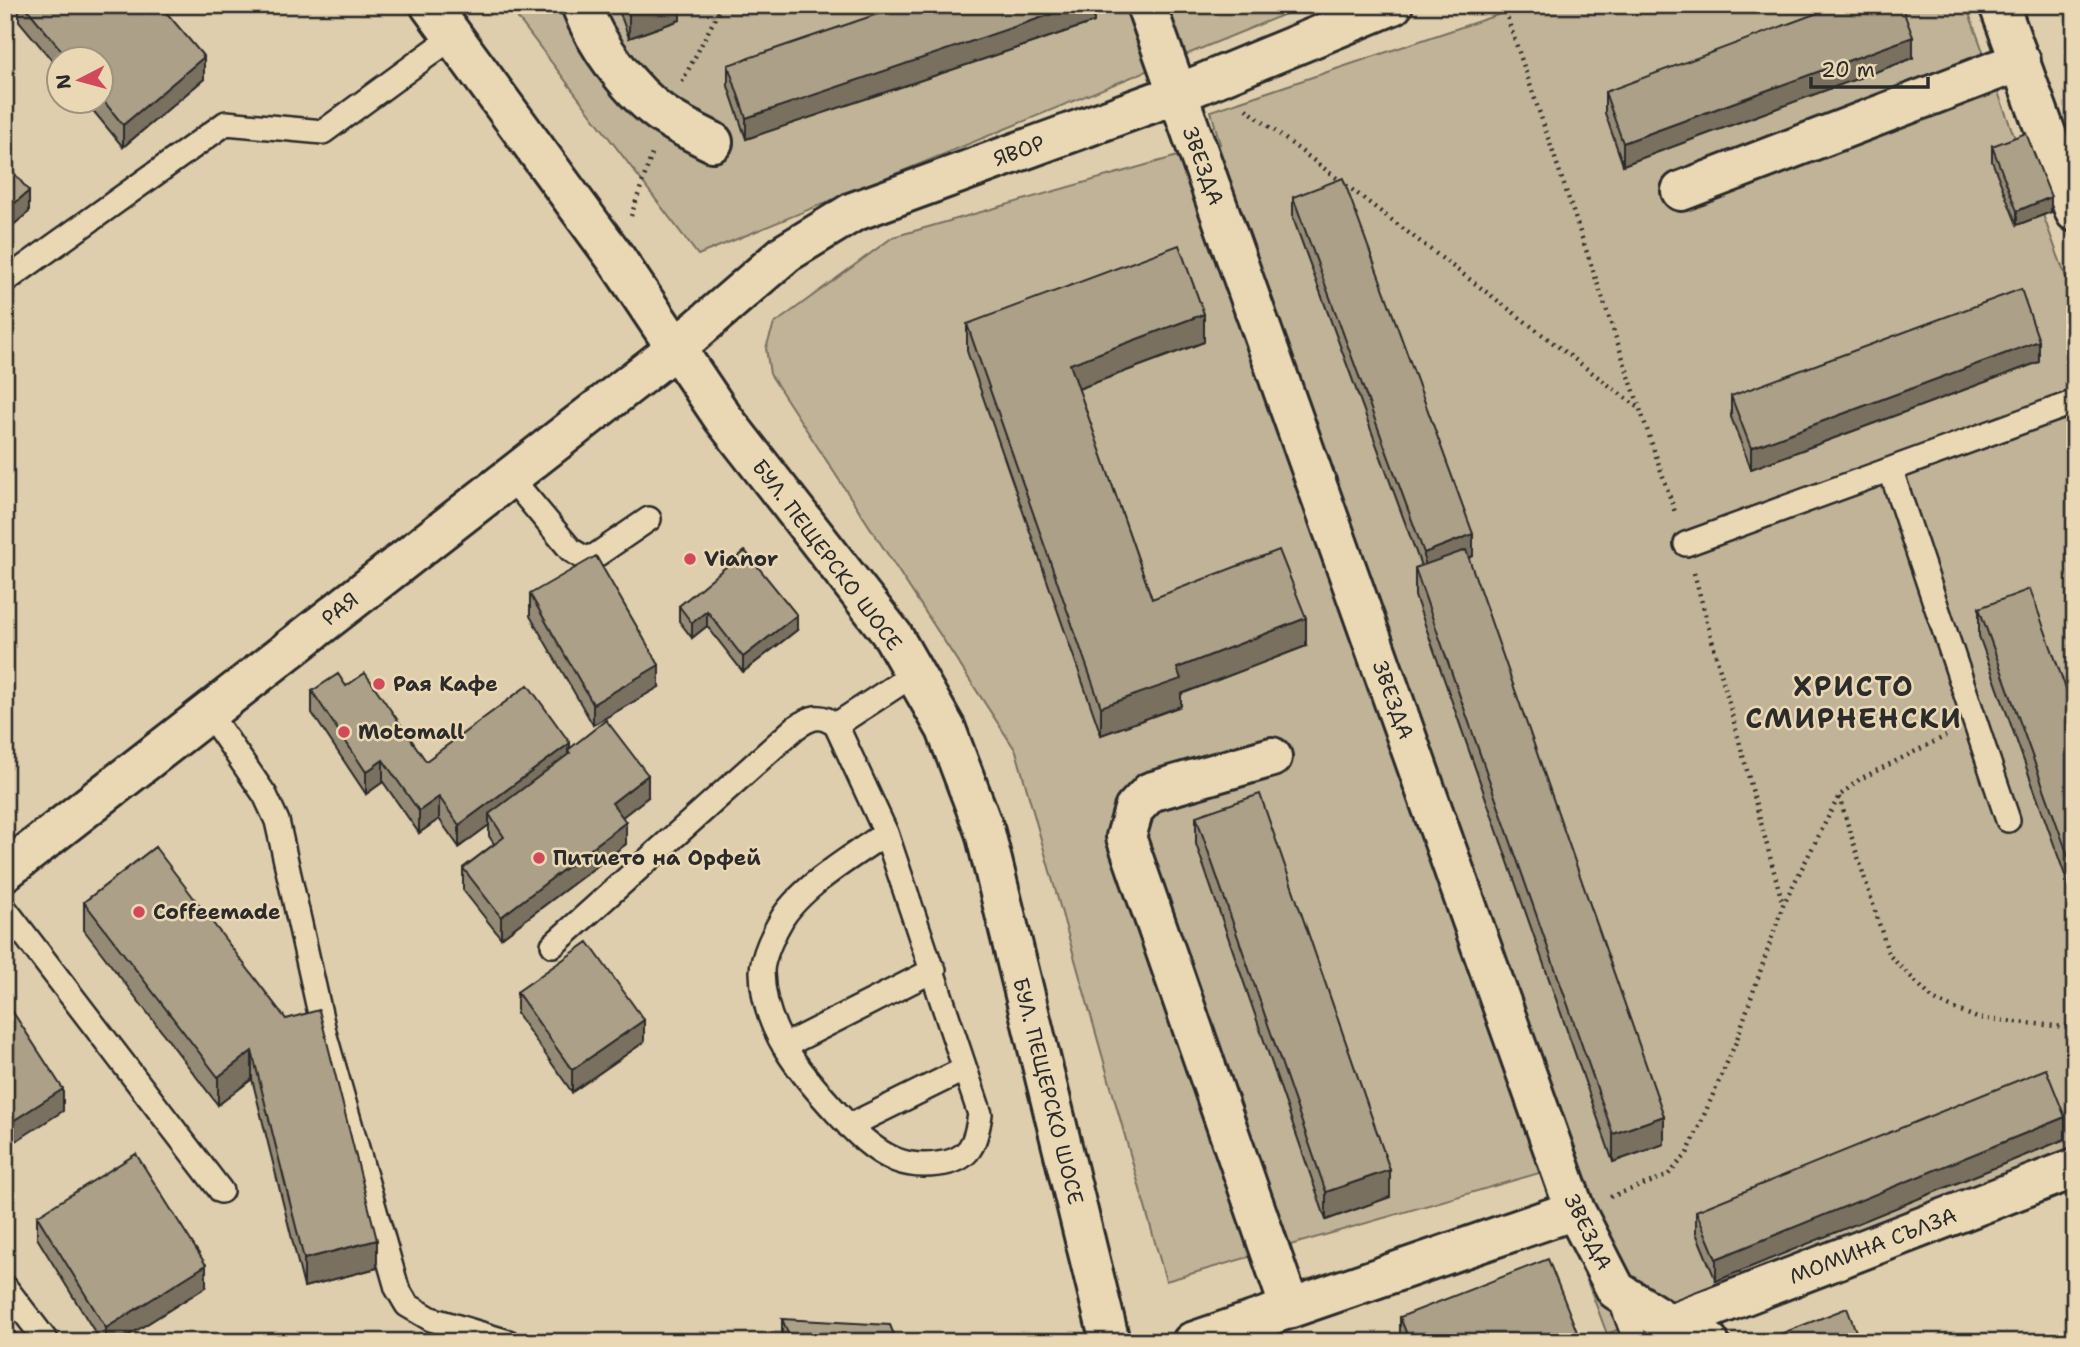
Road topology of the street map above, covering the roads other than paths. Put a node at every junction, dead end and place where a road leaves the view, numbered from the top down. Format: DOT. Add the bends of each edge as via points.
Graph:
graph roads {
  1 [pos="430,5"];
  2 [pos="581,5"];
  3 [pos="1146,5"];
  4 [pos="1393,5"];
  5 [pos="1999,5"];
  6 [pos="454,36"];
  7 [pos="2021,61"];
  8 [pos="1193,87"];
  9 [pos="713,142"];
  10 [pos="1681,191"];
  11 [pos="2075,212"];
  12 [pos="5,281"];
  13 [pos="676,348"];
  14 [pos="2075,402"];
  15 [pos="1891,471"];
  16 [pos="510,477"];
  17 [pos="649,519"];
  18 [pos="1686,544"];
  19 [pos="914,674"];
  20 [pos="208,712"];
  21 [pos="836,725"];
  22 [pos="1272,757"];
  23 [pos="2008,820"];
  24 [pos="886,833"];
  25 [pos="9,860"];
  26 [pos="5,909"];
  27 [pos="552,945"];
  28 [pos="934,970"];
  29 [pos="783,1046"];
  30 [pos="965,1069"];
  31 [pos="849,1126"];
  32 [pos="2075,1168"];
  33 [pos="221,1191"];
  34 [pos="1575,1210"];
  35 [pos="5,1287"];
  36 [pos="1616,1290"];
  37 [pos="1275,1322"];
  38 [pos="1670,1324"];
  39 [pos="47,1342"];
  40 [pos="508,1342"];
  41 [pos="1110,1342"];
  42 [pos="1192,1342"];
  43 [pos="1636,1342"];
  44 [pos="1709,1342"];
  1 -- 6 [label="street, БУЛ. ПЕЩЕРСКО ШОСЕ"];
  2 -- 9 [label="street" via="590,29 623,76 664,116"];
  3 -- 8 [label="street, ЗВЕЗДА"];
  4 -- 8 [label="street, ЯВОР"];
  5 -- 7 [label="street"];
  6 -- 12 [label="lane" via="323,132 226,123"];
  6 -- 13 [label="street, БУЛ. ПЕЩЕРСКО ШОСЕ"];
  7 -- 10 [label="street"];
  7 -- 11 [label="street"];
  8 -- 13 [label="street, ЯВОР" via="853,212 786,254"];
  8 -- 34 [label="street, ЗВЕЗДА"];
  13 -- 16 [label="street, РАЯ"];
  13 -- 19 [label="street, БУЛ. ПЕЩЕРСКО ШОСЕ" via="723,418 893,635"];
  14 -- 15 [label="lane"];
  15 -- 18 [label="lane"];
  15 -- 23 [label="lane"];
  16 -- 17 [label="lane" via="570,550 584,558 595,556"];
  16 -- 20 [label="street, РАЯ"];
  19 -- 21 [label="lane"];
  19 -- 41 [label="street, БУЛ. ПЕЩЕРСКО ШОСЕ" via="946,729 985,832"];
  20 -- 25 [label="street, РАЯ"];
  20 -- 40 [label="lane" via="265,795 277,821 325,1036 397,1288 407,1306 431,1319"];
  21 -- 24 [label="lane"];
  21 -- 27 [label="lane" via="825,717 810,717 795,728"];
  22 -- 37 [label="street" via="1150,792 1134,809 1126,837"];
  24 -- 28 [label="lane"];
  24 -- 29 [label="lane" via="814,887 784,916 762,969 768,1013"];
  26 -- 33 [label="lane"];
  28 -- 29 [label="lane"];
  28 -- 30 [label="lane"];
  29 -- 31 [label="lane" via="804,1077"];
  30 -- 31 [label="lane"];
  30 -- 31 [label="lane" via="979,1114 976,1141 966,1155 923,1166 897,1161"];
  32 -- 38 [label="street, МОМИНА СЪЛЗА"];
  34 -- 36 [label="street, ЗВЕЗДА"];
  34 -- 37 [label="street"];
  35 -- 39 [label="lane"];
  36 -- 38 [label="street, ЗВЕЗДА"];
  36 -- 43 [label="lane"];
  37 -- 42 [label="street"];
  38 -- 44 [label="street, ЗВЕЗДА"];
}
